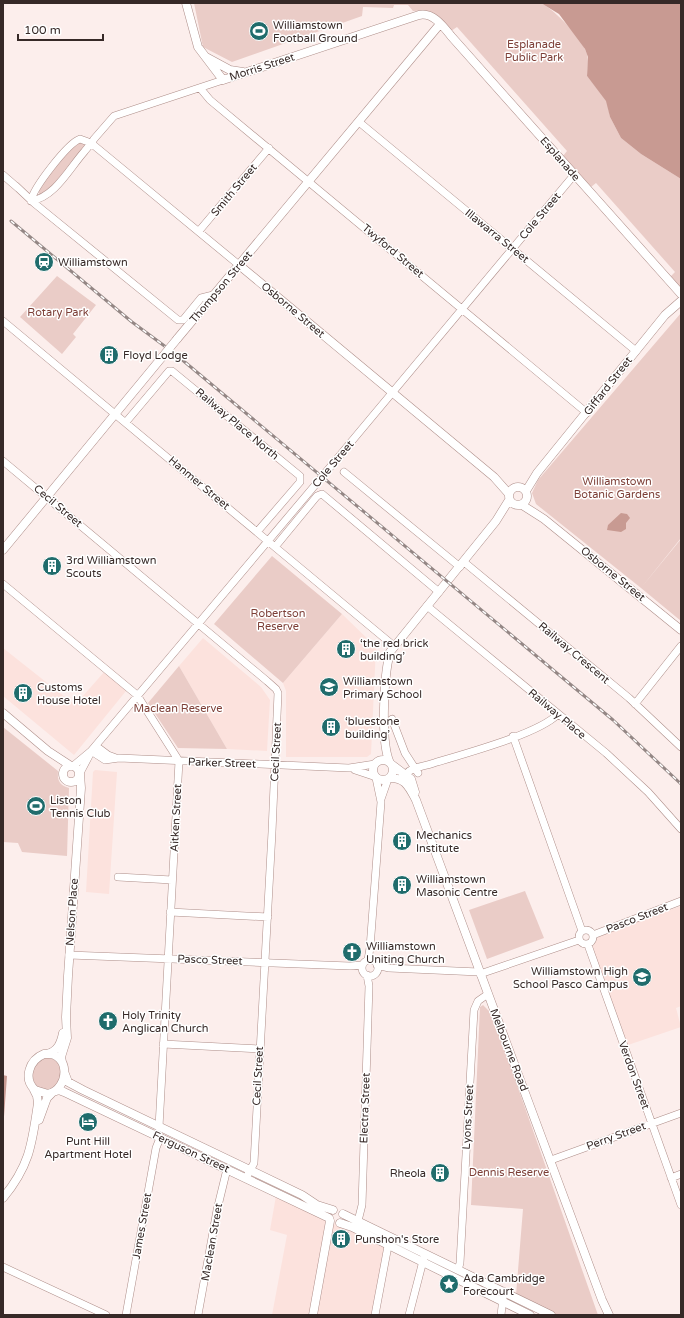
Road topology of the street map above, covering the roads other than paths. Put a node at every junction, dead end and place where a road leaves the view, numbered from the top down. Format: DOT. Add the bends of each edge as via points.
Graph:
graph roads {
  1 [pos="186,3"];
  2 [pos="440,24"];
  3 [pos="213,65"];
  4 [pos="246,72"];
  5 [pos="221,81"];
  6 [pos="207,85"];
  7 [pos="200,88"];
  8 [pos="214,103"];
  9 [pos="359,122"];
  10 [pos="92,142"];
  11 [pos="269,148"];
  12 [pos="3,175"];
  13 [pos="574,175"];
  14 [pos="308,182"];
  15 [pos="16,186"];
  16 [pos="36,188"];
  17 [pos="32,201"];
  18 [pos="199,231"];
  19 [pos="513,249"];
  20 [pos="239,265"];
  21 [pos="681,294"];
  22 [pos="213,295"];
  23 [pos="681,301"];
  24 [pos="462,309"];
  25 [pos="3,321"];
  26 [pos="636,351"];
  27 [pos="392,392"];
  28 [pos="587,413"];
  29 [pos="116,414"];
  30 [pos="126,422"];
  31 [pos="3,461"];
  32 [pos="344,472"];
  33 [pos="518,496"];
  34 [pos="47,497"];
  35 [pos="257,532"];
  36 [pos="268,541"];
  37 [pos="275,547"];
  38 [pos="3,550"];
  39 [pos="462,564"];
  40 [pos="3,584"];
  41 [pos="439,592"];
  42 [pos="427,606"];
  43 [pos="199,623"];
  44 [pos="681,630"];
  45 [pos="394,646"];
  46 [pos="681,646"];
  47 [pos="137,695"];
  48 [pos="635,704"];
  49 [pos="3,713"];
  50 [pos="558,714"];
  51 [pos="392,719"];
  52 [pos="384,736"];
  53 [pos="513,736"];
  54 [pos="681,748"];
  55 [pos="93,750"];
  56 [pos="48,751"];
  57 [pos="179,761"];
  58 [pos="375,763"];
  59 [pos="390,764"];
  60 [pos="274,765"];
  61 [pos="72,766"];
  62 [pos="349,768"];
  63 [pos="416,770"];
  64 [pos="80,773"];
  65 [pos="65,778"];
  66 [pos="376,778"];
  67 [pos="407,778"];
  68 [pos="388,779"];
  69 [pos="381,802"];
  70 [pos="78,807"];
  71 [pos="681,829"];
  72 [pos="118,877"];
  73 [pos="172,880"];
  74 [pos="681,901"];
  75 [pos="170,912"];
  76 [pos="268,917"];
  77 [pos="582,931"];
  78 [pos="593,935"];
  79 [pos="579,940"];
  80 [pos="588,945"];
  81 [pos="69,955"];
  82 [pos="168,959"];
  83 [pos="264,962"];
  84 [pos="370,967"];
  85 [pos="480,973"];
  86 [pos="488,994"];
  87 [pos="66,1017"];
  88 [pos="164,1044"];
  89 [pos="259,1049"];
  90 [pos="47,1054"];
  91 [pos="62,1062"];
  92 [pos="65,1074"];
  93 [pos="33,1089"];
  94 [pos="53,1093"];
  95 [pos="681,1113"];
  96 [pos="652,1123"];
  97 [pos="159,1127"];
  98 [pos="160,1138"];
  99 [pos="32,1140"];
  100 [pos="551,1160"];
  101 [pos="227,1169"];
  102 [pos="250,1170"];
  103 [pos="681,1174"];
  104 [pos="246,1178"];
  105 [pos="670,1178"];
  106 [pos="3,1198"];
  107 [pos="681,1206"];
  108 [pos="333,1210"];
  109 [pos="343,1214"];
  110 [pos="329,1220"];
  111 [pos="339,1224"];
  112 [pos="357,1225"];
  113 [pos="327,1246"];
  114 [pos="388,1246"];
  115 [pos="426,1254"];
  116 [pos="421,1262"];
  117 [pos="3,1267"];
  118 [pos="458,1270"];
  119 [pos="500,1290"];
  120 [pos="602,1300"];
  121 [pos="503,1301"];
  122 [pos="106,1315"];
  123 [pos="126,1315"];
  124 [pos="198,1315"];
  125 [pos="313,1315"];
  126 [pos="375,1315"];
  127 [pos="409,1315"];
  128 [pos="501,1315"];
  129 [pos="530,1315"];
  130 [pos="551,1315"];
  131 [pos="604,1315"];
  132 [pos="609,1315"];
  1 -- 3 [label="street" via="198,48"];
  2 -- 4 [label="street, Morris Street" via="428,15 422,14"];
  2 -- 9 [label="street, Thompson Street"];
  2 -- 13 [label="street, Esplanade"];
  3 -- 4 [label="street"];
  3 -- 5 [label="street" via="221,68"];
  3 -- 6 [label="street" via="213,78"];
  4 -- 5 [label="street, Morris Street"];
  5 -- 6 [label="street, Morris Street"];
  5 -- 8 [label="street" via="210,94"];
  6 -- 7 [label="street, Morris Street"];
  7 -- 8 [label="street, Twyford Street"];
  7 -- 10 [label="street, Morris Street" via="114,116"];
  8 -- 11 [label="street, Twyford Street"];
  9 -- 14 [label="street, Thompson Street"];
  9 -- 19 [label="street, Illawarra Street"];
  10 -- 16 [label="street" via="82,138 75,141"];
  10 -- 17 [label="street, Morris Street" via="48,194"];
  10 -- 18 [label="street, Osborne Street"];
  11 -- 14 [label="street, Twyford Street"];
  11 -- 18 [label="street, Smith Street"];
  12 -- 15 [label="street"];
  13 -- 19 [label="street, Cole Street"];
  13 -- 21 [label="street, Esplanade"];
  14 -- 20 [label="street, Thompson Street"];
  14 -- 24 [label="street, Twyford Street"];
  15 -- 16 [label="street" via="28,194"];
  15 -- 17 [label="street"];
  16 -- 17 [label="street"];
  17 -- 22 [label="street" via="178,320 183,320 201,298"];
  18 -- 20 [label="street, Osborne Street"];
  19 -- 24 [label="street, Cole Street"];
  19 -- 26 [label="street, Illawarra Street"];
  20 -- 22 [label="street, Thompson Street"];
  20 -- 27 [label="street, Osborne Street"];
  22 -- 29 [label="street, Thompson Street, bridge"];
  23 -- 26 [label="street, Giffard Street" via="665,315"];
  24 -- 27 [label="street, Cole Street"];
  24 -- 28 [label="street, Twyford Street"];
  25 -- 29 [label="street, Hanmer Street"];
  26 -- 28 [label="street, Giffard Street"];
  27 -- 33 [label="street, Osborne Street"];
  27 -- 36 [label="street, Cole Street, bridge"];
  28 -- 33 [label="street, Giffard Street"];
  29 -- 30 [label="street, Hanmer Street"];
  29 -- 34 [label="street, Thompson Street"];
  30 -- 35 [label="street, Hanmer Street"];
  30 -- 35 [label="street, Railway Place North" via="169,371 172,371 300,476 300,482"];
  31 -- 34 [label="street, Cecil Street"];
  32 -- 39 [label="street, Railway Crescent"];
  33 -- 39 [label="street, Giffard Street"];
  33 -- 44 [label="street, Osborne Street"];
  34 -- 38 [label="street, Thompson Street"];
  34 -- 43 [label="street, Cecil Street"];
  35 -- 36 [label="street, Hanmer Street"];
  36 -- 37 [label="street, Hanmer Street"];
  36 -- 43 [label="street, Cole Street"];
  37 -- 41 [label="street" via="317,496 322,494"];
  37 -- 45 [label="street, Hanmer Street"];
  39 -- 41 [label="street, Giffard Street"];
  39 -- 48 [label="street, Railway Crescent"];
  40 -- 47 [label="street"];
  41 -- 42 [label="street, Giffard Street"];
  42 -- 45 [label="street, Giffard Street"];
  42 -- 50 [label="street, Railway Place"];
  43 -- 47 [label="street, Cole Street"];
  43 -- 60 [label="street, Cecil Street" via="276,688 278,718"];
  45 -- 52 [label="street" via="387,668"];
  46 -- 48 [label="street"];
  47 -- 55 [label="street, Cole Street"];
  47 -- 57 [label="street"];
  48 -- 54 [label="street, Railway Crescent"];
  49 -- 56 [label="street, Nelson Place"];
  50 -- 53 [label="street" via="551,721"];
  50 -- 71 [label="street, Railway Place" via="648,792"];
  51 -- 63 [label="street" via="404,751"];
  52 -- 58 [label="street"];
  52 -- 59 [label="street"];
  53 -- 63 [label="street"];
  53 -- 77 [label="street"];
  55 -- 57 [label="street, Parker Street" via="119,758"];
  55 -- 61 [label="street, Cole Street"];
  55 -- 64 [label="street, Cole Street"];
  56 -- 61 [label="street, Nelson Place"];
  56 -- 65 [label="street, Nelson Place" via="59,764"];
  57 -- 60 [label="street, Parker Street"];
  57 -- 73 [label="street, Aitken Street"];
  58 -- 59 [label="street" via="383,760"];
  58 -- 62 [label="street, Parker Street"];
  58 -- 66 [label="street" via="372,770"];
  59 -- 67 [label="street"];
  59 -- 68 [label="street" via="392,772"];
  60 -- 62 [label="street, Parker Street"];
  60 -- 76 [label="street, Cecil Street"];
  61 -- 64 [label="street"];
  61 -- 65 [label="street" via="65,769"];
  62 -- 66 [label="street, Parker Street"];
  63 -- 67 [label="street"];
  64 -- 65 [label="street" via="75,782"];
  64 -- 70 [label="street, Nelson Place"];
  65 -- 70 [label="street, Nelson Place" via="75,792"];
  66 -- 68 [label="street"];
  66 -- 69 [label="street, Electra Street"];
  67 -- 68 [label="street"];
  67 -- 85 [label="street, Melbourne Road"];
  68 -- 69 [label="street, Electra Street"];
  69 -- 84 [label="street, Electra Street"];
  70 -- 81 [label="street, Nelson Place"];
  72 -- 73 [label="street"];
  73 -- 75 [label="street, Aitken Street"];
  74 -- 78 [label="street, Pasco Street"];
  75 -- 76 [label="street"];
  75 -- 82 [label="street, Aitken Street"];
  76 -- 83 [label="street, Cecil Street"];
  77 -- 78 [label="street" via="588,930"];
  77 -- 79 [label="street"];
  78 -- 80 [label="street"];
  79 -- 80 [label="street" via="582,944"];
  79 -- 85 [label="street, Pasco Street"];
  80 -- 96 [label="street, Verdon Street"];
  81 -- 82 [label="street, Pasco Street"];
  81 -- 87 [label="street, Nelson Place"];
  82 -- 83 [label="street, Pasco Street"];
  82 -- 88 [label="street, Aitken Street"];
  83 -- 84 [label="street, Pasco Street"];
  83 -- 89 [label="street, Cecil Street"];
  84 -- 85 [label="street, Pasco Street"];
  84 -- 112 [label="street, Electra Street" via="362,1205"];
  85 -- 86 [label="street, Melbourne Road"];
  86 -- 100 [label="street, Melbourne Road"];
  86 -- 118 [label="street, Lyons Street" via="478,1000 474,1010"];
  87 -- 90 [label="street, Nelson Place" via="61,1043 55,1051"];
  87 -- 91 [label="street, Nelson Place" via="67,1038"];
  88 -- 89 [label="street"];
  88 -- 97 [label="street, Aitken Street"];
  89 -- 102 [label="street, Cecil Street" via="254,1163"];
  90 -- 91 [label="street" via="54,1055"];
  90 -- 93 [label="street" via="37,1058 30,1067 29,1080"];
  91 -- 92 [label="street"];
  92 -- 94 [label="street" via="60,1086"];
  92 -- 97 [label="street, Ferguson Street" via="66,1080 72,1085"];
  93 -- 94 [label="street" via="44,1094"];
  93 -- 99 [label="street" via="38,1100"];
  94 -- 98 [label="street, Ferguson Street" via="59,1090 64,1092"];
  94 -- 99 [label="street" via="46,1100"];
  95 -- 96 [label="street, Perry Street"];
  96 -- 100 [label="street, Perry Street"];
  96 -- 105 [label="street, Verdon Street"];
  97 -- 102 [label="street, Ferguson Street"];
  98 -- 101 [label="street, Ferguson Street"];
  98 -- 123 [label="street, James Street" via="156,1148"];
  99 -- 106 [label="street" via="20,1176"];
  100 -- 120 [label="street, Melbourne Road"];
  101 -- 104 [label="street, Ferguson Street"];
  101 -- 124 [label="street, Maclean Street"];
  102 -- 104 [label="street, Cecil Street"];
  102 -- 108 [label="street, Ferguson Street" via="317,1205"];
  103 -- 105 [label="street"];
  104 -- 110 [label="street, Ferguson Street"];
  105 -- 107 [label="street, Verdon Street"];
  108 -- 109 [label="street" via="339,1210"];
  108 -- 110 [label="street" via="330,1212"];
  109 -- 111 [label="street" via="344,1219"];
  109 -- 112 [label="street"];
  110 -- 111 [label="street"];
  110 -- 113 [label="street"];
  111 -- 112 [label="street"];
  111 -- 113 [label="street"];
  112 -- 114 [label="street"];
  112 -- 115 [label="street"];
  113 -- 125 [label="street"];
  114 -- 116 [label="street"];
  114 -- 126 [label="street"];
  115 -- 116 [label="street"];
  115 -- 118 [label="street"];
  116 -- 121 [label="street"];
  116 -- 127 [label="street"];
  117 -- 122 [label="street"];
  118 -- 119 [label="street"];
  119 -- 121 [label="street"];
  119 -- 130 [label="street"];
  120 -- 131 [label="street, Melbourne Road"];
  120 -- 132 [label="street, Melbourne Road"];
  121 -- 128 [label="street"];
  121 -- 129 [label="street"];
}
